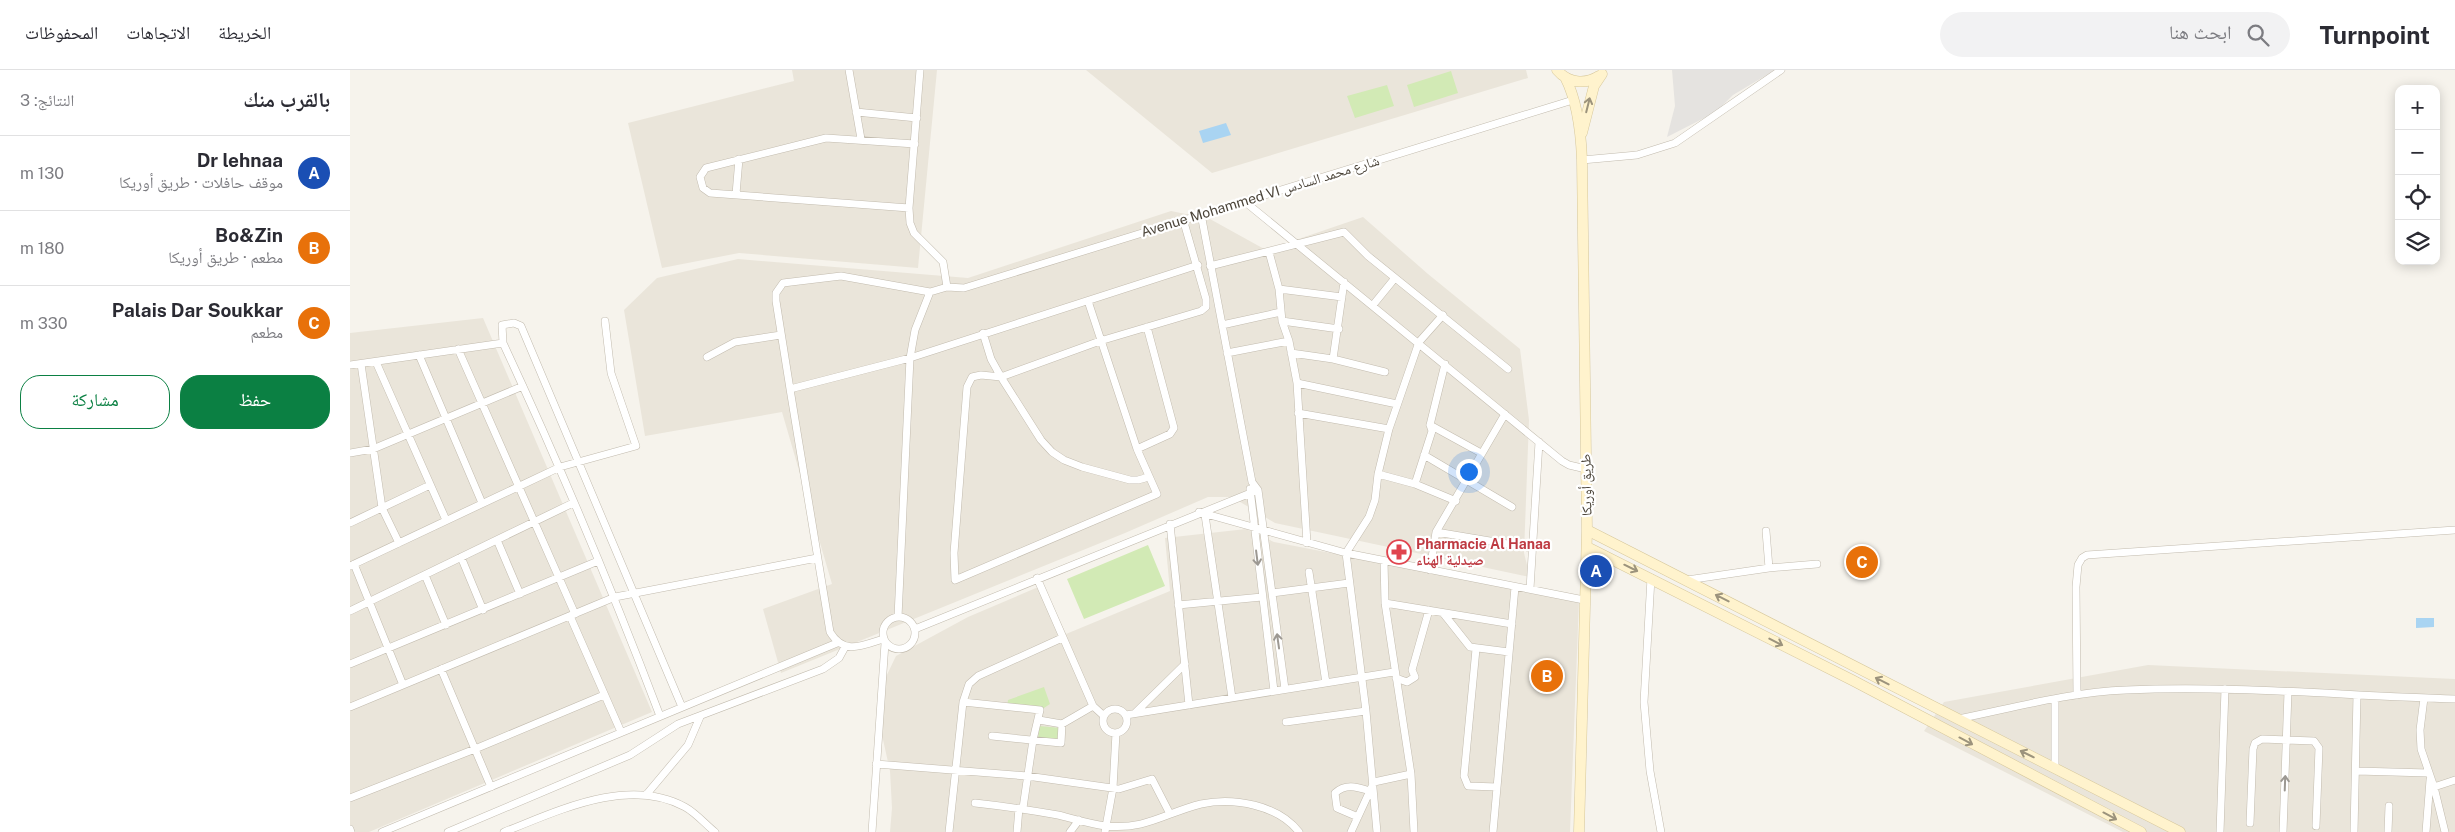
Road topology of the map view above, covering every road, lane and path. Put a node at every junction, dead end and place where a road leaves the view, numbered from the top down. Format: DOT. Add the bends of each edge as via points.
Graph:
graph roads {
  1 [pos="849,70"];
  2 [pos="920,70"];
  3 [pos="1557,70"];
  4 [pos="1781,70"];
  5 [pos="1603,72"];
  6 [pos="1565,78"];
  7 [pos="1574,100"];
  8 [pos="856,112"];
  9 [pos="917,118"];
  10 [pos="1581,138"];
  11 [pos="861,139"];
  12 [pos="915,144"];
  13 [pos="739,158"];
  14 [pos="1582,160"];
  15 [pos="736,194"];
  16 [pos="1244,201"];
  17 [pos="909,208"];
  18 [pos="1200,214"];
  19 [pos="1183,219"];
  20 [pos="1297,244"];
  21 [pos="1270,252"];
  22 [pos="1198,265"];
  23 [pos="1210,266"];
  24 [pos="1395,278"];
  25 [pos="1344,282"];
  26 [pos="946,287"];
  27 [pos="1279,289"];
  28 [pos="930,292"];
  29 [pos="1342,297"];
  30 [pos="1088,301"];
  31 [pos="1373,305"];
  32 [pos="1281,312"];
  33 [pos="1443,315"];
  34 [pos="605,321"];
  35 [pos="1282,321"];
  36 [pos="1222,325"];
  37 [pos="1146,327"];
  38 [pos="1339,329"];
  39 [pos="983,333"];
  40 [pos="781,334"];
  41 [pos="1100,340"];
  42 [pos="1289,341"];
  43 [pos="1419,342"];
  44 [pos="503,343"];
  45 [pos="458,349"];
  46 [pos="1227,353"];
  47 [pos="1291,353"];
  48 [pos="420,355"];
  49 [pos="707,357"];
  50 [pos="910,358"];
  51 [pos="1333,359"];
  52 [pos="376,362"];
  53 [pos="361,364"];
  54 [pos="1445,364"];
  55 [pos="350,365"];
  56 [pos="1508,369"];
  57 [pos="1385,372"];
  58 [pos="1000,377"];
  59 [pos="1297,383"];
  60 [pos="523,386"];
  61 [pos="790,389"];
  62 [pos="481,404"];
  63 [pos="1397,404"];
  64 [pos="1298,413"];
  65 [pos="1505,414"];
  66 [pos="446,419"];
  67 [pos="1430,425"];
  68 [pos="1389,429"];
  69 [pos="408,434"];
  70 [pos="1538,442"];
  71 [pos="373,449"];
  72 [pos="1137,449"];
  73 [pos="350,453"];
  74 [pos="1481,454"];
  75 [pos="1424,455"];
  76 [pos="579,463"];
  77 [pos="560,467"];
  78 [pos="1586,469"];
  79 [pos="1378,474"];
  80 [pos="1149,477"];
  81 [pos="1467,479"];
  82 [pos="1252,482"];
  83 [pos="1415,484"];
  84 [pos="430,485"];
  85 [pos="518,486"];
  86 [pos="1258,490"];
  87 [pos="1249,492"];
  88 [pos="1456,501"];
  89 [pos="482,503"];
  90 [pos="573,503"];
  91 [pos="1512,507"];
  92 [pos="382,508"];
  93 [pos="1202,513"];
  94 [pos="446,520"];
  95 [pos="535,522"];
  96 [pos="350,524"];
  97 [pos="1170,524"];
  98 [pos="1253,528"];
  99 [pos="1587,530"];
  100 [pos="2455,530"];
  101 [pos="1263,531"];
  102 [pos="1766,531"];
  103 [pos="1436,532"];
  104 [pos="497,540"];
  105 [pos="398,543"];
  106 [pos="1307,543"];
  107 [pos="1587,547"];
  108 [pos="1532,548"];
  109 [pos="1346,553"];
  110 [pos="461,557"];
  111 [pos="818,558"];
  112 [pos="598,561"];
  113 [pos="1384,561"];
  114 [pos="1817,564"];
  115 [pos="352,565"];
  116 [pos="1769,568"];
  117 [pos="1430,570"];
  118 [pos="1309,572"];
  119 [pos="425,575"];
  120 [pos="558,578"];
  121 [pos="1037,578"];
  122 [pos="1651,578"];
  123 [pos="1686,580"];
  124 [pos="1350,583"];
  125 [pos="1515,586"];
  126 [pos="1310,588"];
  127 [pos="1530,589"];
  128 [pos="635,593"];
  129 [pos="520,594"];
  130 [pos="1272,594"];
  131 [pos="615,596"];
  132 [pos="1262,597"];
  133 [pos="1584,600"];
  134 [pos="368,602"];
  135 [pos="1218,602"];
  136 [pos="1385,602"];
  137 [pos="1178,605"];
  138 [pos="483,610"];
  139 [pos="1430,610"];
  140 [pos="350,611"];
  141 [pos="1443,613"];
  142 [pos="572,614"];
  143 [pos="898,617"];
  144 [pos="1512,624"];
  145 [pos="446,625"];
  146 [pos="915,629"];
  147 [pos="1062,638"];
  148 [pos="884,641"];
  149 [pos="837,642"];
  150 [pos="845,647"];
  151 [pos="388,649"];
  152 [pos="1476,649"];
  153 [pos="1510,652"];
  154 [pos="350,664"];
  155 [pos="1185,664"];
  156 [pos="441,669"];
  157 [pos="1395,675"];
  158 [pos="1362,677"];
  159 [pos="1326,683"];
  160 [pos="402,685"];
  161 [pos="1285,689"];
  162 [pos="2225,689"];
  163 [pos="1274,691"];
  164 [pos="2288,692"];
  165 [pos="604,695"];
  166 [pos="2357,695"];
  167 [pos="2077,696"];
  168 [pos="1232,698"];
  169 [pos="2424,698"];
  170 [pos="2455,699"];
  171 [pos="2055,700"];
  172 [pos="963,702"];
  173 [pos="1189,705"];
  174 [pos="1093,706"];
  175 [pos="350,707"];
  176 [pos="682,707"];
  177 [pos="1366,711"];
  178 [pos="1940,711"];
  179 [pos="1135,713"];
  180 [pos="1126,715"];
  181 [pos="660,716"];
  182 [pos="1104,716"];
  183 [pos="700,717"];
  184 [pos="1038,720"];
  185 [pos="1957,720"];
  186 [pos="1286,722"];
  187 [pos="1932,723"];
  188 [pos="1062,724"];
  189 [pos="621,732"];
  190 [pos="1951,732"];
  191 [pos="1116,733"];
  192 [pos="992,736"];
  193 [pos="1032,740"];
  194 [pos="2286,740"];
  195 [pos="475,749"];
  196 [pos="876,764"];
  197 [pos="2056,768"];
  198 [pos="956,769"];
  199 [pos="2357,770"];
  200 [pos="1412,774"];
  201 [pos="2429,775"];
  202 [pos="1027,776"];
  203 [pos="2455,780"];
  204 [pos="1374,782"];
  205 [pos="491,786"];
  206 [pos="1497,787"];
  207 [pos="2434,787"];
  208 [pos="1113,788"];
  209 [pos="1370,791"];
  210 [pos="646,795"];
  211 [pos="350,798"];
  212 [pos="975,803"];
  213 [pos="2389,806"];
  214 [pos="1021,808"];
  215 [pos="1170,814"];
  216 [pos="1358,816"];
  217 [pos="1079,820"];
  218 [pos="2250,823"];
  219 [pos="2316,826"];
  220 [pos="1105,829"];
  221 [pos="1140,829"];
  222 [pos="382,832"];
  223 [pos="448,832"];
  224 [pos="504,832"];
  225 [pos="714,832"];
  226 [pos="872,832"];
  227 [pos="949,832"];
  228 [pos="1017,832"];
  229 [pos="1070,832"];
  230 [pos="1299,832"];
  231 [pos="1351,832"];
  232 [pos="1378,832"];
  233 [pos="1414,832"];
  234 [pos="1493,832"];
  235 [pos="1579,832"];
  236 [pos="1661,832"];
  237 [pos="2141,832"];
  238 [pos="2180,832"];
  239 [pos="2220,832"];
  240 [pos="2283,832"];
  241 [pos="2354,832"];
  242 [pos="2388,832"];
  243 [pos="2426,832"];
  244 [pos="2445,832"];
  1 -- 8 [label="street"];
  2 -- 9 [label="street"];
  3 -- 6 [label="street"];
  4 -- 14 [label="street" via="1675,143 1637,155"];
  5 -- 6 [label="street" via="1585,82"];
  10 -- 5 [label="street, طريق أوريكا, one-way" via="1594,86"];
  6 -- 7 [label="street, طريق أوريكا"];
  7 -- 10 [label="street, طريق أوريكا"];
  7 -- 16 [label="street, Avenue Mohammed VI شارع محمد السادس"];
  8 -- 9 [label="street"];
  8 -- 11 [label="street"];
  9 -- 12 [label="street"];
  10 -- 14 [label="street, طريق أوريكا"];
  11 -- 12 [label="street"];
  11 -- 13 [label="street" via="826,138"];
  12 -- 17 [label="street"];
  13 -- 15 [label="street"];
  13 -- 15 [label="street" via="706,168 700,177 706,191"];
  14 -- 78 [label="street, طريق أوريكا"];
  15 -- 17 [label="street"];
  16 -- 18 [label="street, Avenue Mohammed VI شارع محمد السادس"];
  16 -- 20 [label="street"];
  17 -- 26 [label="street" via="914,233 943,262"];
  18 -- 19 [label="street, Avenue Mohammed VI شارع محمد السادس"];
  18 -- 23 [label="street"];
  19 -- 22 [label="street"];
  19 -- 26 [label="street, Avenue Mohammed VI شارع محمد السادس" via="964,288"];
  20 -- 21 [label="street"];
  20 -- 24 [label="street" via="1344,232"];
  20 -- 25 [label="street"];
  21 -- 23 [label="street"];
  21 -- 27 [label="street"];
  22 -- 30 [label="street"];
  22 -- 37 [label="street" via="1206,299 1204,310"];
  23 -- 36 [label="street"];
  24 -- 31 [label="street"];
  24 -- 33 [label="street"];
  25 -- 29 [label="street"];
  25 -- 31 [label="street"];
  26 -- 28 [label="street, Avenue Mohammed VI شارع محمد السادس"];
  27 -- 29 [label="street"];
  27 -- 32 [label="street"];
  28 -- 40 [label="street" via="841,276 790,281 783,283 776,293"];
  28 -- 50 [label="street" via="915,330"];
  29 -- 38 [label="street"];
  30 -- 39 [label="street"];
  30 -- 41 [label="street"];
  31 -- 43 [label="street"];
  32 -- 35 [label="street"];
  32 -- 36 [label="street"];
  33 -- 43 [label="street"];
  33 -- 56 [label="street"];
  34 -- 76 [label="street" via="611,373 636,446"];
  35 -- 38 [label="street"];
  35 -- 42 [label="street"];
  36 -- 46 [label="street"];
  37 -- 41 [label="street"];
  37 -- 72 [label="street" via="1174,428 1170,434"];
  38 -- 51 [label="street"];
  39 -- 50 [label="street"];
  39 -- 58 [label="street"];
  40 -- 49 [label="street" via="729,344"];
  40 -- 61 [label="street"];
  41 -- 58 [label="street"];
  41 -- 72 [label="street"];
  42 -- 46 [label="street"];
  42 -- 47 [label="street"];
  43 -- 54 [label="street"];
  43 -- 63 [label="street"];
  44 -- 45 [label="street"];
  44 -- 60 [label="street"];
  44 -- 76 [label="street" via="502,325 514,323 522,326"];
  45 -- 48 [label="street"];
  45 -- 62 [label="street"];
  46 -- 82 [label="street"];
  47 -- 51 [label="street"];
  47 -- 59 [label="street"];
  48 -- 52 [label="street"];
  48 -- 66 [label="street"];
  50 -- 61 [label="street"];
  50 -- 143 [label="street"];
  51 -- 57 [label="street"];
  52 -- 53 [label="street"];
  52 -- 69 [label="street"];
  53 -- 55 [label="street"];
  53 -- 71 [label="street"];
  54 -- 65 [label="street"];
  54 -- 67 [label="street"];
  58 -- 80 [label="street" via="1041,440 1064,460 1130,480"];
  58 -- 80 [label="street" via="976,375 969,380 967,387 954,553 955,580 1157,494 1158,490"];
  59 -- 63 [label="street"];
  59 -- 64 [label="street"];
  60 -- 62 [label="street"];
  60 -- 77 [label="street"];
  61 -- 111 [label="street"];
  62 -- 66 [label="street"];
  62 -- 85 [label="street"];
  63 -- 68 [label="street"];
  64 -- 68 [label="street"];
  64 -- 106 [label="street"];
  65 -- 70 [label="street"];
  65 -- 74 [label="street"];
  66 -- 69 [label="street"];
  66 -- 89 [label="street"];
  67 -- 74 [label="street"];
  67 -- 75 [label="street" via="1432,431"];
  68 -- 79 [label="street"];
  69 -- 71 [label="street"];
  69 -- 84 [label="street"];
  70 -- 78 [label="street" via="1566,463"];
  70 -- 108 [label="street"];
  71 -- 73 [label="street"];
  71 -- 92 [label="street"];
  72 -- 80 [label="street"];
  74 -- 81 [label="street"];
  75 -- 81 [label="street"];
  75 -- 83 [label="street"];
  76 -- 77 [label="street"];
  76 -- 128 [label="street"];
  77 -- 85 [label="street"];
  77 -- 90 [label="street"];
  78 -- 99 [label="street, طريق أوريكا"];
  79 -- 83 [label="street"];
  79 -- 109 [label="street" via="1370,517"];
  81 -- 88 [label="street"];
  81 -- 91 [label="street"];
  82 -- 86 [label="street"];
  82 -- 87 [label="street"];
  83 -- 88 [label="street"];
  84 -- 92 [label="street"];
  84 -- 94 [label="street"];
  85 -- 89 [label="street"];
  85 -- 95 [label="street"];
  86 -- 87 [label="street"];
  86 -- 101 [label="street"];
  87 -- 93 [label="street"];
  87 -- 98 [label="street"];
  88 -- 103 [label="street"];
  89 -- 94 [label="street"];
  90 -- 95 [label="street"];
  90 -- 112 [label="street"];
  92 -- 96 [label="street"];
  92 -- 105 [label="street"];
  93 -- 97 [label="street"];
  93 -- 98 [label="street"];
  93 -- 135 [label="street"];
  94 -- 105 [label="street"];
  95 -- 104 [label="street"];
  95 -- 120 [label="street"];
  97 -- 121 [label="street"];
  97 -- 137 [label="street"];
  98 -- 101 [label="street"];
  98 -- 132 [label="street, one-way"];
  99 -- 107 [label="street, طريق أوريكا"];
  99 -- 123 [label="street"];
  100 -- 167 [label="street" via="2088,555 2078,565 2076,587"];
  101 -- 106 [label="street"];
  101 -- 130 [label="street"];
  102 -- 116 [label="street"];
  103 -- 108 [label="street"];
  103 -- 117 [label="street"];
  104 -- 110 [label="street"];
  104 -- 129 [label="street"];
  105 -- 115 [label="street"];
  106 -- 109 [label="street"];
  107 -- 122 [label="street, one-way"];
  107 -- 133 [label="street, طريق أوريكا"];
  108 -- 127 [label="street"];
  109 -- 113 [label="street"];
  109 -- 124 [label="street"];
  110 -- 119 [label="street"];
  110 -- 138 [label="street"];
  111 -- 128 [label="street"];
  111 -- 149 [label="street" via="828,626"];
  112 -- 120 [label="street"];
  112 -- 131 [label="street"];
  113 -- 117 [label="street"];
  113 -- 136 [label="street"];
  114 -- 116 [label="street"];
  115 -- 134 [label="street"];
  116 -- 123 [label="street"];
  117 -- 125 [label="street"];
  118 -- 126 [label="street"];
  119 -- 134 [label="street"];
  119 -- 145 [label="street"];
  120 -- 129 [label="street"];
  120 -- 142 [label="street"];
  121 -- 146 [label="street"];
  121 -- 147 [label="street"];
  122 -- 187 [label="street, one-way"];
  122 -- 236 [label="street" via="1644,702 1650,771"];
  178 -- 123 [label="street, one-way"];
  124 -- 126 [label="street"];
  124 -- 158 [label="street"];
  125 -- 127 [label="street"];
  125 -- 144 [label="street"];
  126 -- 130 [label="street"];
  126 -- 159 [label="street"];
  127 -- 133 [label="street"];
  128 -- 131 [label="street"];
  128 -- 176 [label="street"];
  129 -- 138 [label="street"];
  161 -- 130 [label="street, one-way"];
  131 -- 142 [label="street"];
  131 -- 181 [label="street"];
  132 -- 135 [label="street"];
  132 -- 163 [label="street"];
  133 -- 235 [label="street, طريق أوريكا"];
  134 -- 140 [label="street"];
  134 -- 151 [label="street"];
  135 -- 137 [label="street"];
  135 -- 168 [label="street"];
  136 -- 139 [label="street"];
  136 -- 157 [label="street"];
  137 -- 155 [label="street"];
  138 -- 145 [label="street"];
  139 -- 141 [label="street"];
  139 -- 157 [label="street" via="1412,670 1415,677 1407,682"];
  141 -- 144 [label="street"];
  141 -- 152 [label="street" via="1468,646"];
  142 -- 156 [label="street"];
  142 -- 165 [label="street"];
  143 -- 146 [label="street" via="910,622"];
  143 -- 148 [label="street" via="890,619 884,626"];
  144 -- 153 [label="street"];
  145 -- 151 [label="street"];
  146 -- 148 [label="street" via="913,642 906,648 893,649"];
  147 -- 172 [label="street" via="978,676 969,684"];
  147 -- 174 [label="street"];
  148 -- 150 [label="street"];
  148 -- 196 [label="street"];
  149 -- 150 [label="street"];
  149 -- 176 [label="street"];
  150 -- 183 [label="street" via="839,658 822,669"];
  151 -- 154 [label="street"];
  151 -- 160 [label="street"];
  152 -- 153 [label="street"];
  152 -- 206 [label="street" via="1464,776 1468,786"];
  153 -- 206 [label="street"];
  155 -- 173 [label="street"];
  155 -- 179 [label="street"];
  156 -- 160 [label="street"];
  156 -- 195 [label="street"];
  157 -- 158 [label="street"];
  157 -- 200 [label="street"];
  158 -- 159 [label="street"];
  158 -- 177 [label="street"];
  159 -- 161 [label="street"];
  160 -- 175 [label="street"];
  161 -- 163 [label="street"];
  162 -- 164 [label="street"];
  162 -- 167 [label="street" via="2125,690"];
  162 -- 239 [label="street"];
  163 -- 168 [label="street"];
  164 -- 166 [label="street"];
  164 -- 194 [label="street"];
  165 -- 189 [label="street"];
  165 -- 195 [label="street"];
  166 -- 169 [label="street"];
  166 -- 199 [label="street"];
  167 -- 171 [label="street"];
  168 -- 173 [label="street"];
  169 -- 170 [label="street"];
  169 -- 201 [label="street" via="2421,749"];
  171 -- 185 [label="street"];
  171 -- 197 [label="street"];
  172 -- 184 [label="street" via="1038,709"];
  172 -- 198 [label="street"];
  173 -- 179 [label="street"];
  174 -- 182 [label="street"];
  174 -- 188 [label="street"];
  176 -- 181 [label="street"];
  177 -- 186 [label="street"];
  177 -- 204 [label="street"];
  178 -- 185 [label="street"];
  178 -- 187 [label="street"];
  179 -- 180 [label="street"];
  180 -- 182 [label="street" via="1114,709"];
  180 -- 191 [label="street" via="1126,727"];
  181 -- 189 [label="street"];
  182 -- 191 [label="street" via="1105,728"];
  183 -- 210 [label="street" via="688,745"];
  183 -- 223 [label="street" via="678,724 630,755"];
  184 -- 188 [label="street"];
  184 -- 193 [label="street"];
  185 -- 190 [label="street"];
  197 -- 185 [label="street, one-way"];
  187 -- 190 [label="street"];
  188 -- 193 [label="street" via="1061,743"];
  189 -- 205 [label="street"];
  190 -- 237 [label="street, one-way"];
  191 -- 208 [label="street"];
  192 -- 193 [label="street"];
  193 -- 202 [label="street"];
  194 -- 218 [label="street" via="2262,739 2254,744"];
  194 -- 219 [label="street" via="2314,741 2319,745"];
  240 -- 194 [label="street, one-way"];
  195 -- 205 [label="street"];
  195 -- 211 [label="street"];
  196 -- 198 [label="street"];
  196 -- 226 [label="street"];
  197 -- 238 [label="street"];
  198 -- 202 [label="street"];
  198 -- 227 [label="street"];
  199 -- 201 [label="street"];
  199 -- 241 [label="street"];
  200 -- 204 [label="street"];
  200 -- 233 [label="street"];
  201 -- 207 [label="street"];
  201 -- 243 [label="street"];
  202 -- 208 [label="street"];
  202 -- 214 [label="street"];
  203 -- 207 [label="street"];
  204 -- 209 [label="street"];
  204 -- 232 [label="street"];
  205 -- 222 [label="street"];
  206 -- 234 [label="street"];
  207 -- 244 [label="street"];
  208 -- 215 [label="street" via="1153,780"];
  208 -- 220 [label="street"];
  209 -- 216 [label="street"];
  209 -- 216 [label="street" via="1351,786 1335,794 1337,808"];
  210 -- 224 [label="street" via="625,794 595,800"];
  210 -- 225 [label="street" via="664,798 687,808"];
  212 -- 214 [label="street"];
  213 -- 242 [label="street"];
  214 -- 217 [label="street"];
  214 -- 228 [label="street"];
  215 -- 221 [label="street"];
  215 -- 230 [label="street" via="1209,803 1253,805 1276,812"];
  216 -- 231 [label="street"];
  217 -- 220 [label="street"];
  217 -- 229 [label="street"];
  220 -- 221 [label="street"];
}
